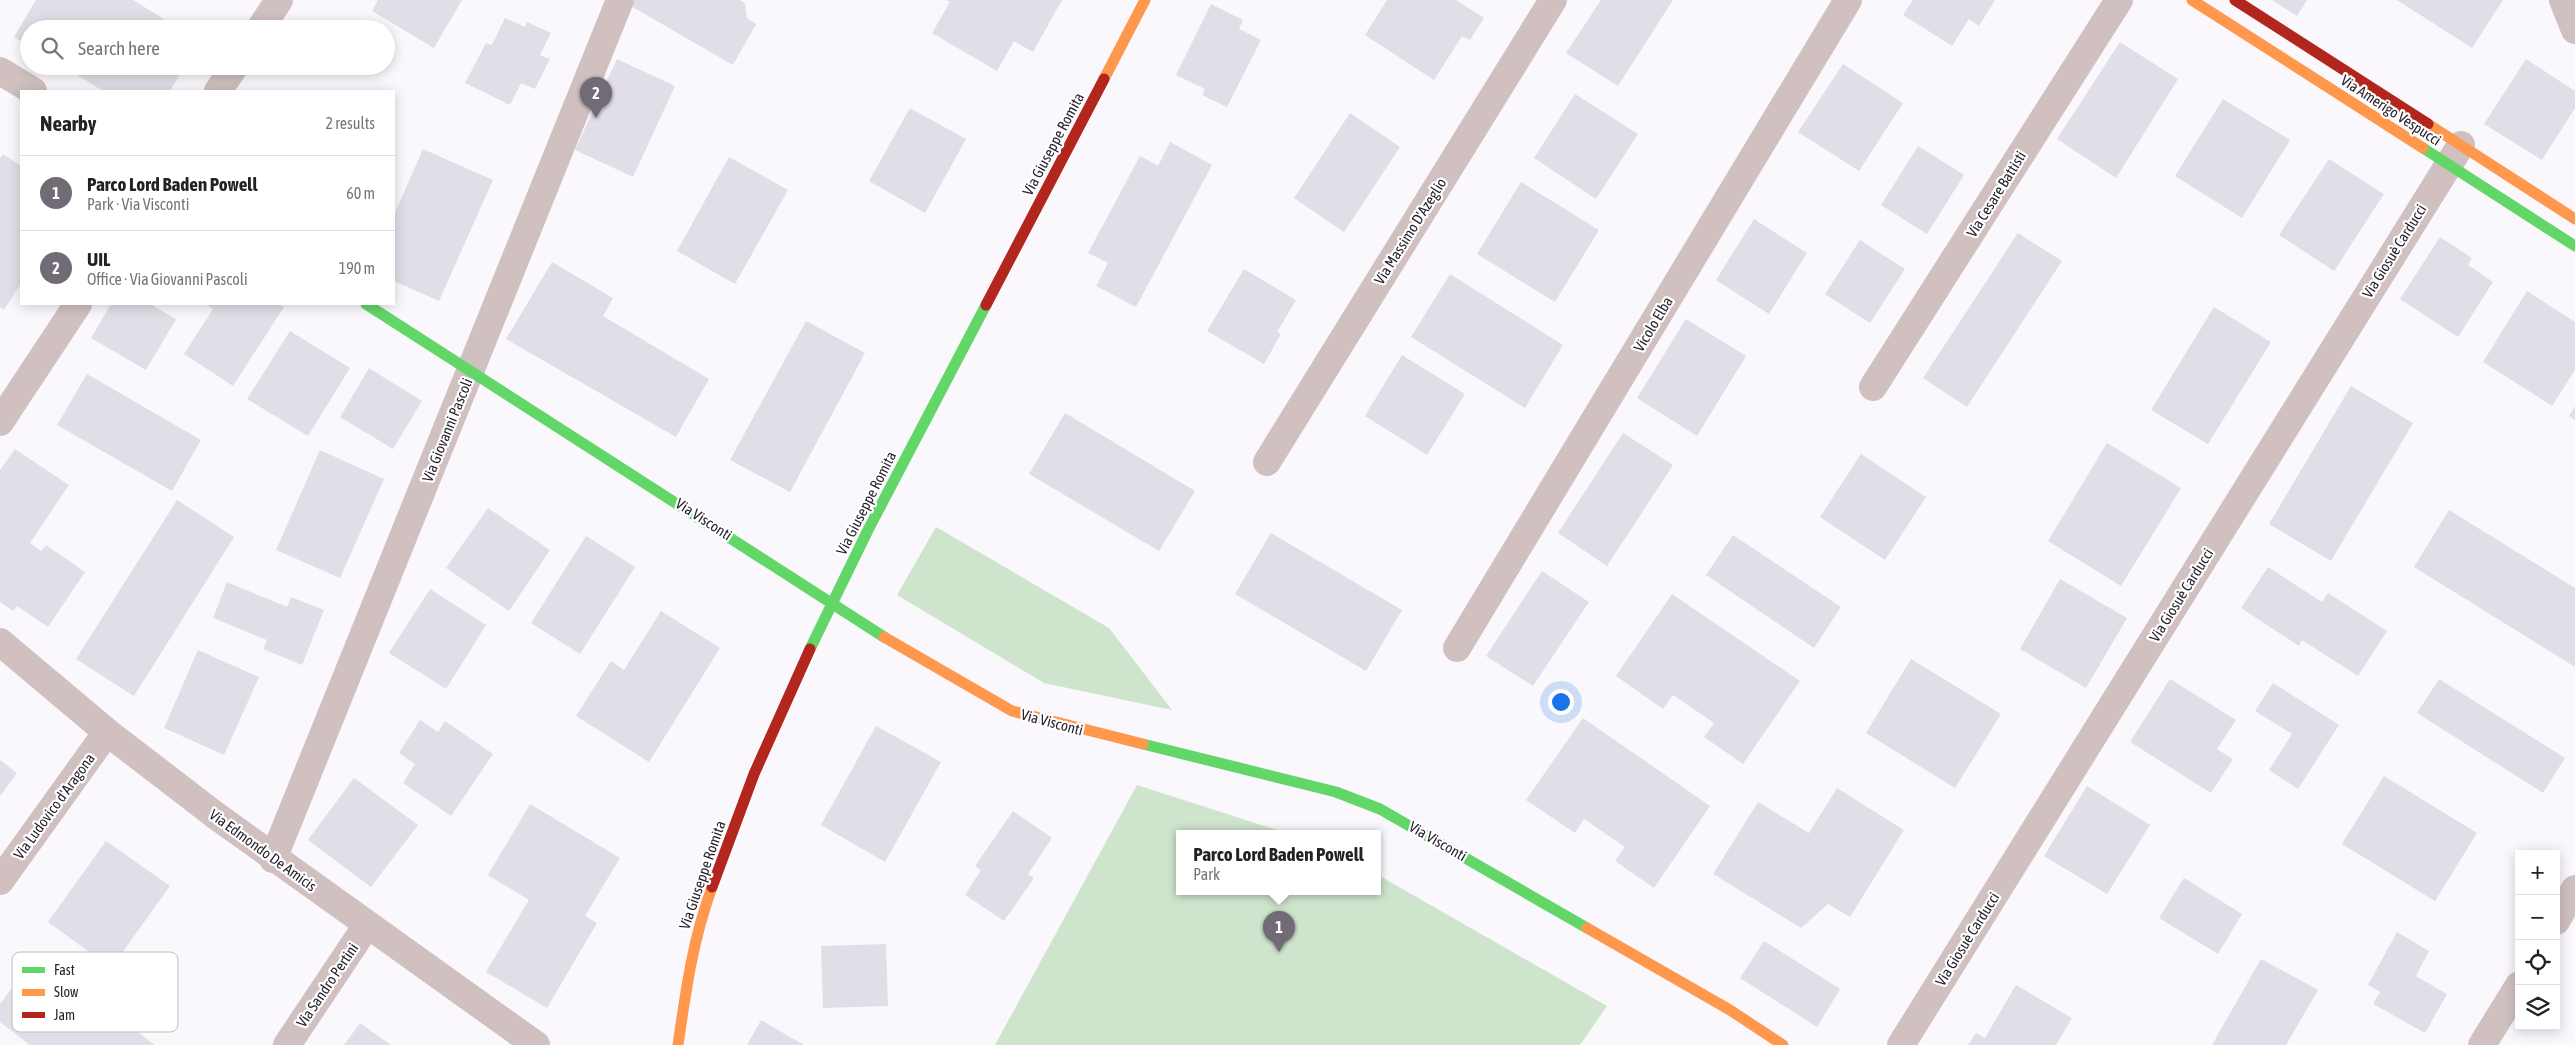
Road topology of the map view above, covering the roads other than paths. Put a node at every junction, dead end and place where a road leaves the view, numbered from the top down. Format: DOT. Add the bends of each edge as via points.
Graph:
graph roads {
  1 [pos="279,0"];
  2 [pos="620,0"];
  3 [pos="1145,0"];
  4 [pos="1553,0"];
  5 [pos="1848,0"];
  6 [pos="2119,0"];
  7 [pos="2192,0"];
  8 [pos="2235,0"];
  9 [pos="2562,0"];
  10 [pos="266,20"];
  11 [pos="2575,30"];
  12 [pos="0,70"];
  13 [pos="229,75"];
  14 [pos="31,90"];
  15 [pos="219,90"];
  16 [pos="2455,155"];
  17 [pos="2575,219"];
  18 [pos="2575,246"];
  19 [pos="77,305"];
  20 [pos="368,305"];
  21 [pos="471,371"];
  22 [pos="1874,387"];
  23 [pos="0,422"];
  24 [pos="1268,462"];
  25 [pos="832,601"];
  26 [pos="0,642"];
  27 [pos="1457,648"];
  28 [pos="108,732"];
  29 [pos="273,859"];
  30 [pos="0,881"];
  31 [pos="2575,889"];
  32 [pos="2560,914"];
  33 [pos="367,925"];
  34 [pos="2515,991"];
  35 [pos="287,1045"];
  36 [pos="536,1045"];
  37 [pos="678,1045"];
  38 [pos="1782,1045"];
  39 [pos="1901,1045"];
  40 [pos="2482,1045"];
  1 -- 10 [label="street"];
  2 -- 21 [label="street, Via Giovanni Pascoli"];
  3 -- 25 [label="street, Via Giuseppe Romita"];
  4 -- 24 [label="street, Via Massimo D'Azeglio"];
  5 -- 27 [label="street, Vicolo Elba"];
  6 -- 22 [label="street, Via Cesare Battisti"];
  7 -- 16 [label="street, Via Amerigo Vespucci"];
  8 -- 16 [label="street, Via Amerigo Vespucci"];
  9 -- 11 [label="street"];
  12 -- 14 [label="street"];
  13 -- 15 [label="street"];
  16 -- 17 [label="street, Via Amerigo Vespucci"];
  16 -- 18 [label="street, Via Amerigo Vespucci"];
  16 -- 39 [label="street, Via Giosuè Carducci"];
  19 -- 23 [label="street"];
  20 -- 21 [label="street, Via Visconti"];
  21 -- 25 [label="street, Via Visconti"];
  21 -- 29 [label="street, Via Giovanni Pascoli"];
  25 -- 37 [label="street, Via Giuseppe Romita" via="767,743 701,917 690,959"];
  25 -- 38 [label="street, Via Visconti" via="900,647 1012,711 1336,792 1380,809 1730,1010"];
  26 -- 28 [label="street, Via Edmondo De Amicis"];
  28 -- 29 [label="street, Via Edmondo De Amicis"];
  28 -- 30 [label="street, Via Ludovico d'Aragona"];
  29 -- 33 [label="street, Via Edmondo De Amicis"];
  31 -- 32 [label="street"];
  33 -- 35 [label="street, Via Sandro Pertini"];
  33 -- 36 [label="street, Via Edmondo De Amicis"];
  34 -- 40 [label="street"];
}
